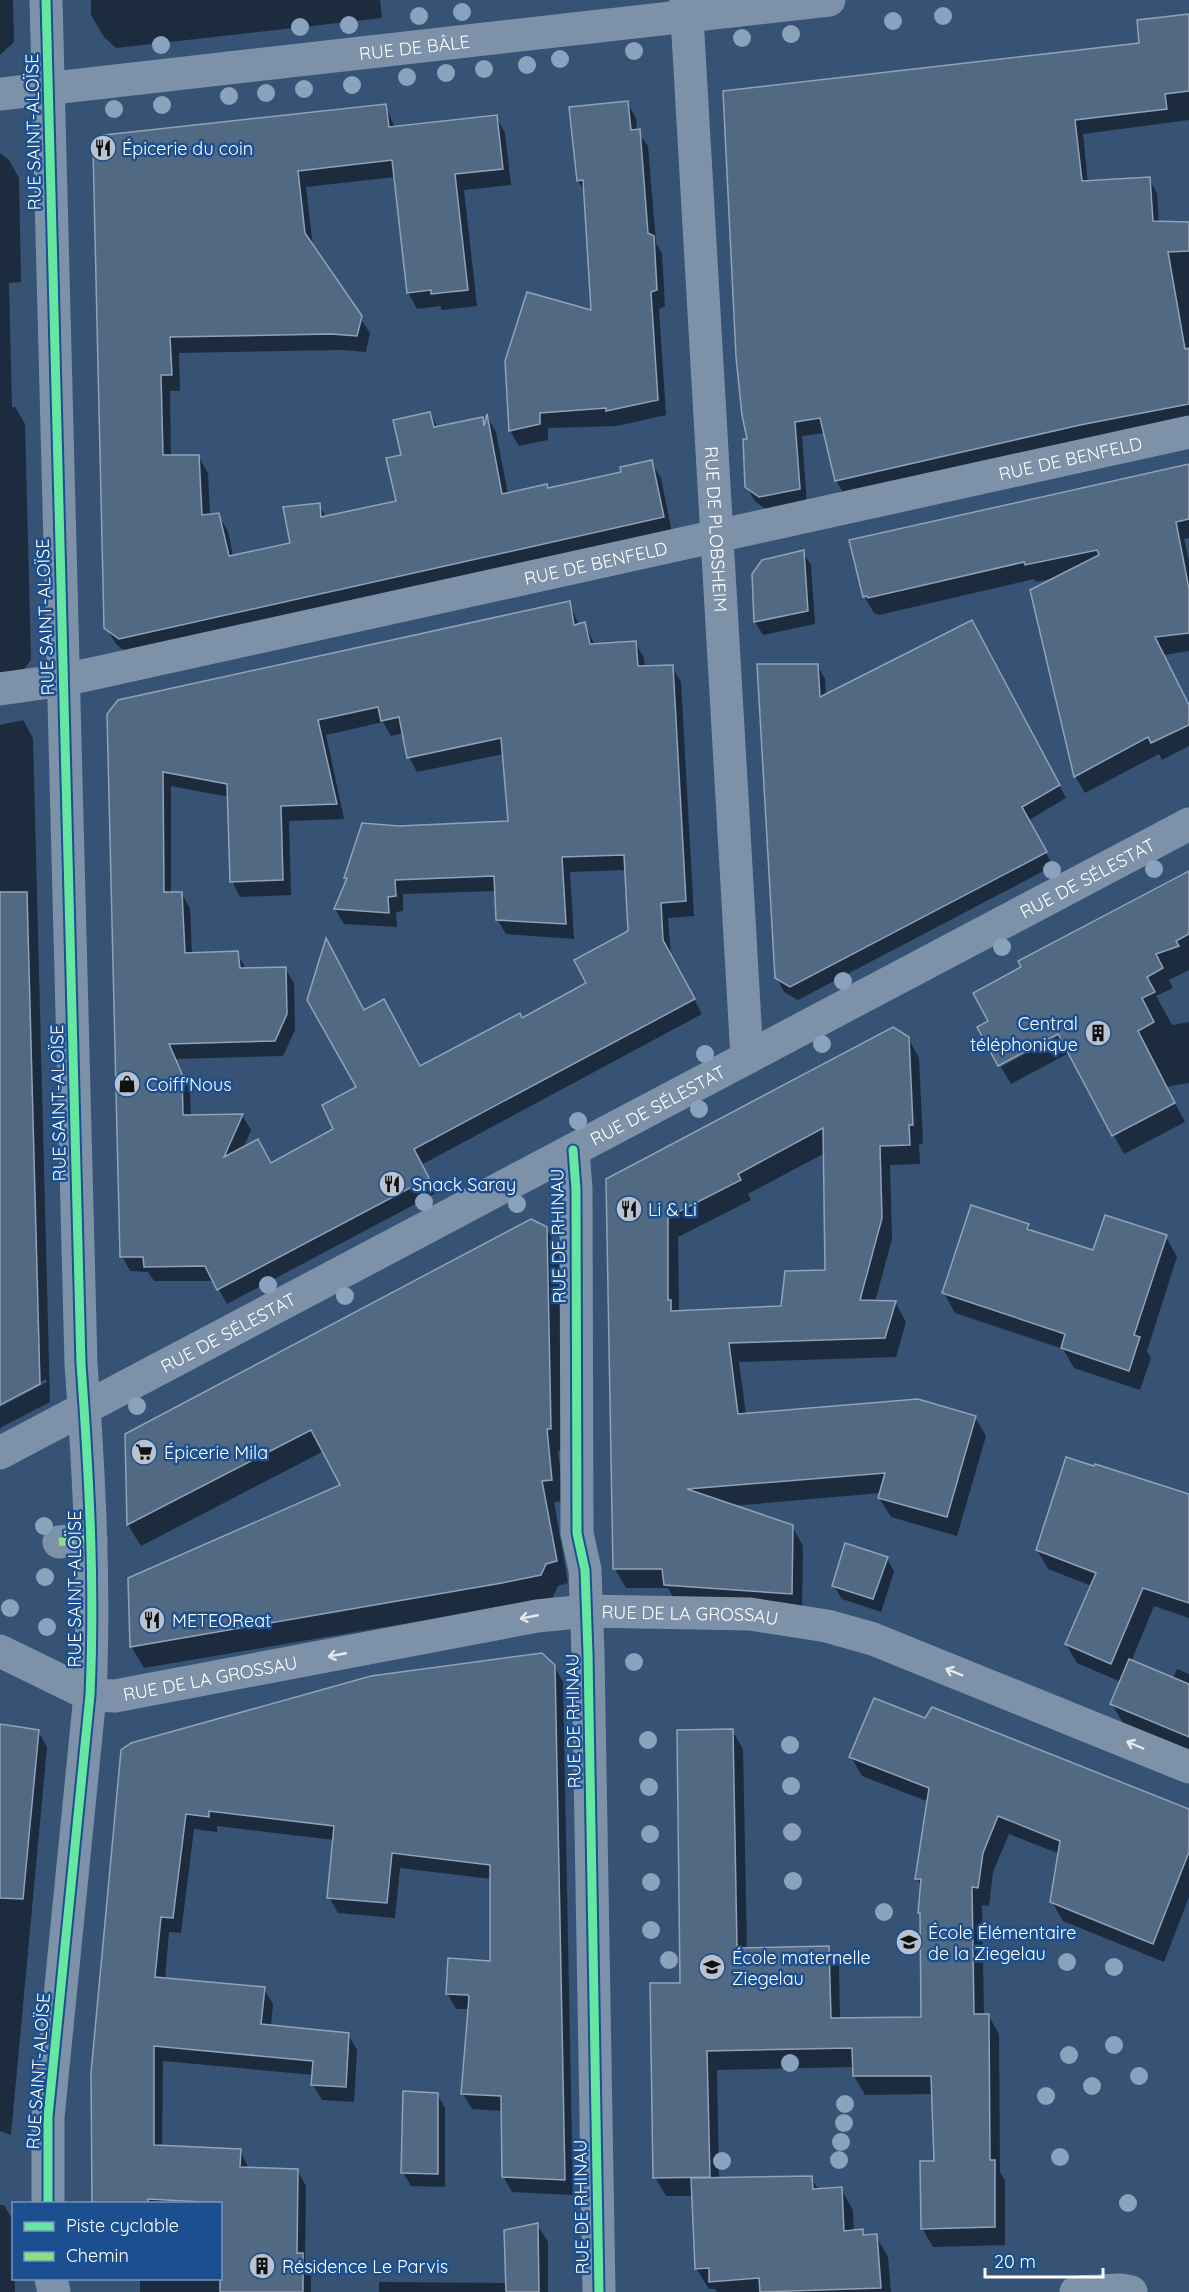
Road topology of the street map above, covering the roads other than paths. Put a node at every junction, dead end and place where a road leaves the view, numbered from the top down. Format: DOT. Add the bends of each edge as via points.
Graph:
graph roads {
  1 [pos="46,0"];
  2 [pos="829,0"];
  3 [pos="687,8"];
  4 [pos="48,90"];
  5 [pos="0,94"];
  6 [pos="1189,432"];
  7 [pos="717,536"];
  8 [pos="64,680"];
  9 [pos="0,689"];
  10 [pos="1189,824"];
  11 [pos="747,1058"];
  12 [pos="573,1150"];
  13 [pos="85,1409"];
  14 [pos="0,1453"];
  15 [pos="587,1611"];
  16 [pos="0,1651"];
  17 [pos="90,1695"];
  18 [pos="1189,1767"];
  19 [pos="48,2202"];
  20 [pos="599,2292"];
  21 [pos="1076,2292"];
  22 [pos="1131,2292"];
  1 -- 4 [label="street, RUE SAINT-ALOÏSE"];
  2 -- 3 [label="street, RUE DE BÂLE"];
  3 -- 4 [label="street, RUE DE BÂLE"];
  3 -- 7 [label="street, RUE DE PLOBSHEIM"];
  4 -- 5 [label="street, RUE DE BÂLE"];
  4 -- 8 [label="street, RUE SAINT-ALOÏSE"];
  6 -- 7 [label="street, RUE DE BENFELD"];
  7 -- 8 [label="street, RUE DE BENFELD"];
  7 -- 11 [label="street, RUE DE PLOBSHEIM"];
  8 -- 9 [label="street, RUE DE BENFELD"];
  8 -- 13 [label="street, RUE SAINT-ALOÏSE"];
  10 -- 11 [label="street, RUE DE SÉLESTAT"];
  11 -- 12 [label="street, RUE DE SÉLESTAT"];
  12 -- 13 [label="street, RUE DE SÉLESTAT"];
  12 -- 15 [label="street, RUE DE RHINAU" via="578,1533"];
  13 -- 14 [label="street, RUE DE SÉLESTAT"];
  13 -- 17 [label="street, RUE SAINT-ALOÏSE" via="75,1540 93,1626"];
  15 -- 17 [label="street, RUE DE LA GROSSAU, one-way" via="537,1616 129,1695"];
  18 -- 15 [label="street, RUE DE LA GROSSAU, one-way" via="873,1640 827,1626 750,1614"];
  15 -- 20 [label="street, RUE DE RHINAU"];
  16 -- 17 [label="street, RUE DE LA GROSSAU"];
  17 -- 19 [label="street, RUE SAINT-ALOÏSE" via="48,2117"];
  21 -- 22 [label="street"];
}
